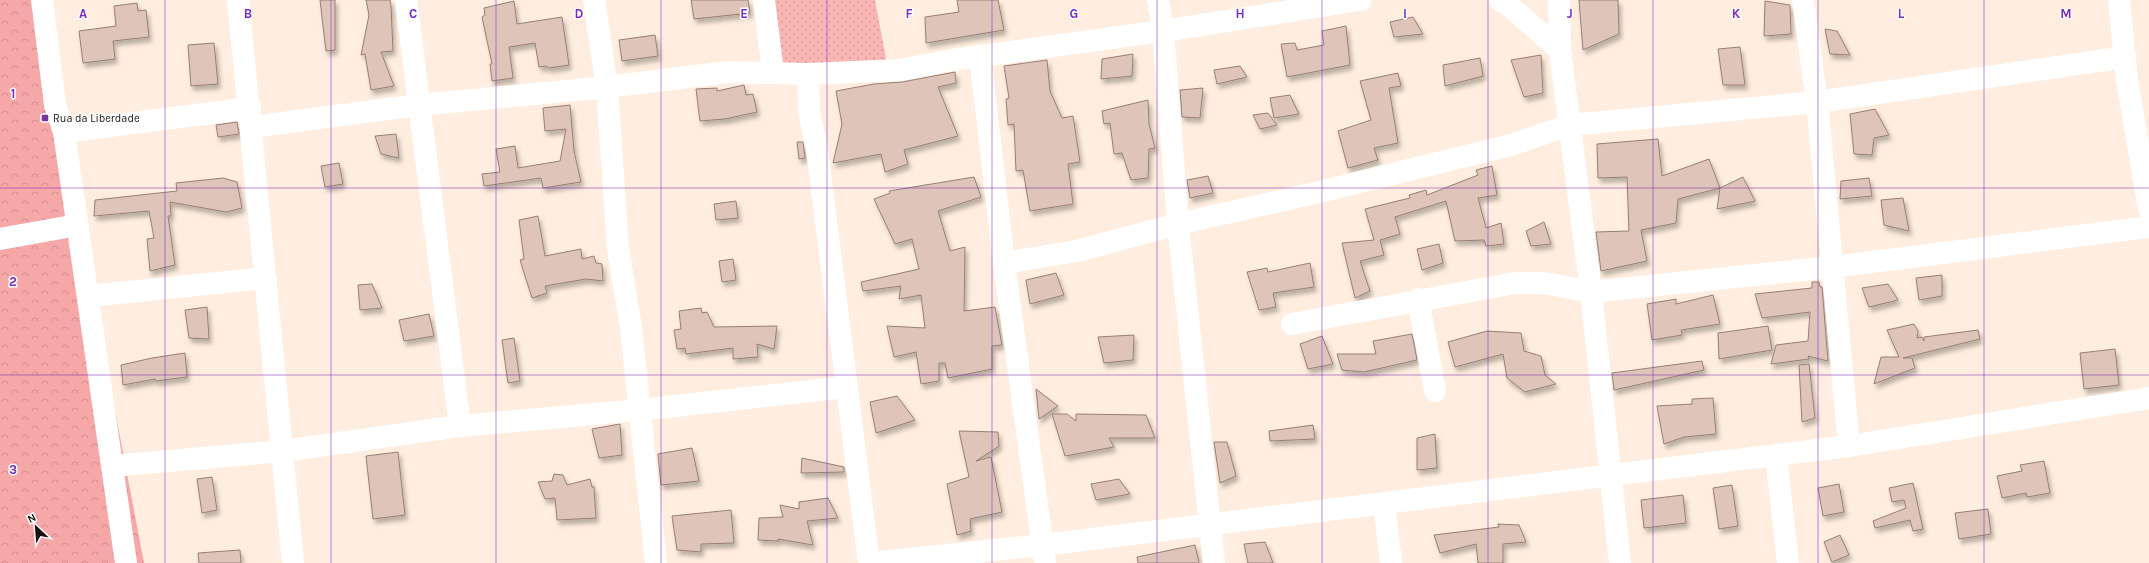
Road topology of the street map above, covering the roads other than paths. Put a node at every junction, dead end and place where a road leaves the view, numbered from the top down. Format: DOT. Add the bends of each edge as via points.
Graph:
graph roads {
  1 [pos="42,0"];
  2 [pos="238,0"];
  3 [pos="406,0"];
  4 [pos="594,0"];
  5 [pos="764,0"];
  6 [pos="1158,0"];
  7 [pos="1360,0"];
  8 [pos="1500,0"];
  9 [pos="1559,0"];
  10 [pos="1803,0"];
  11 [pos="2118,0"];
  12 [pos="1163,30"];
  13 [pos="1560,50"];
  14 [pos="980,56"];
  15 [pos="2125,57"];
  16 [pos="773,72"];
  17 [pos="808,74"];
  18 [pos="607,87"];
  19 [pos="2140,101"];
  20 [pos="1817,102"];
  21 [pos="419,105"];
  22 [pos="250,118"];
  23 [pos="1569,124"];
  24 [pos="64,132"];
  25 [pos="2149,209"];
  26 [pos="1178,224"];
  27 [pos="78,225"];
  28 [pos="2149,227"];
  29 [pos="0,239"];
  30 [pos="1004,264"];
  31 [pos="1832,267"];
  32 [pos="266,278"];
  33 [pos="1590,292"];
  34 [pos="89,296"];
  35 [pos="1418,300"];
  36 [pos="1292,324"];
  37 [pos="846,387"];
  38 [pos="1435,391"];
  39 [pos="2149,398"];
  40 [pos="639,410"];
  41 [pos="460,426"];
  42 [pos="1849,446"];
  43 [pos="283,451"];
  44 [pos="1776,455"];
  45 [pos="112,466"];
  46 [pos="1609,475"];
  47 [pos="1384,503"];
  48 [pos="1209,524"];
  49 [pos="1044,554"];
  50 [pos="126,563"];
  51 [pos="294,563"];
  52 [pos="656,563"];
  53 [pos="869,563"];
  54 [pos="1214,563"];
  55 [pos="1391,563"];
  56 [pos="1620,563"];
  57 [pos="1788,563"];
  1 -- 24 [label="street" via="55,105"];
  2 -- 22 [label="street"];
  3 -- 21 [label="street"];
  4 -- 18 [label="street"];
  5 -- 16 [label="street"];
  6 -- 12 [label="street"];
  7 -- 12 [label="street"];
  8 -- 13 [label="street"];
  9 -- 13 [label="street"];
  10 -- 20 [label="street"];
  11 -- 15 [label="street"];
  12 -- 14 [label="street"];
  12 -- 26 [label="street"];
  13 -- 23 [label="street"];
  14 -- 17 [label="street" via="900,70"];
  14 -- 30 [label="street"];
  15 -- 19 [label="street" via="2127,80"];
  15 -- 20 [label="street"];
  16 -- 17 [label="street"];
  16 -- 18 [label="street" via="728,72"];
  17 -- 37 [label="street" via="809,111 817,150"];
  18 -- 21 [label="street"];
  18 -- 40 [label="street" via="618,249 631,328"];
  19 -- 25 [label="street"];
  20 -- 23 [label="street"];
  20 -- 31 [label="street"];
  21 -- 22 [label="street"];
  21 -- 41 [label="street"];
  22 -- 24 [label="street"];
  22 -- 32 [label="street"];
  23 -- 26 [label="street" via="1511,145"];
  23 -- 33 [label="street"];
  24 -- 27 [label="street"];
  26 -- 30 [label="street" via="1077,251"];
  26 -- 48 [label="street"];
  27 -- 29 [label="street"];
  27 -- 34 [label="street"];
  28 -- 31 [label="street"];
  30 -- 49 [label="street"];
  31 -- 33 [label="street"];
  31 -- 42 [label="street"];
  32 -- 34 [label="street"];
  32 -- 43 [label="street"];
  33 -- 35 [label="street" via="1544,283 1514,283"];
  33 -- 46 [label="street"];
  34 -- 45 [label="street"];
  35 -- 36 [label="street"];
  35 -- 38 [label="street"];
  37 -- 40 [label="street"];
  37 -- 53 [label="street"];
  39 -- 42 [label="street"];
  40 -- 41 [label="street"];
  40 -- 52 [label="street"];
  41 -- 43 [label="street"];
  42 -- 44 [label="street"];
  43 -- 45 [label="street"];
  43 -- 51 [label="street"];
  44 -- 46 [label="street"];
  44 -- 57 [label="street"];
  45 -- 50 [label="street"];
  46 -- 47 [label="street"];
  46 -- 56 [label="street"];
  47 -- 48 [label="street"];
  47 -- 55 [label="street"];
  48 -- 49 [label="street"];
  48 -- 54 [label="street"];
  49 -- 53 [label="street"];
}
